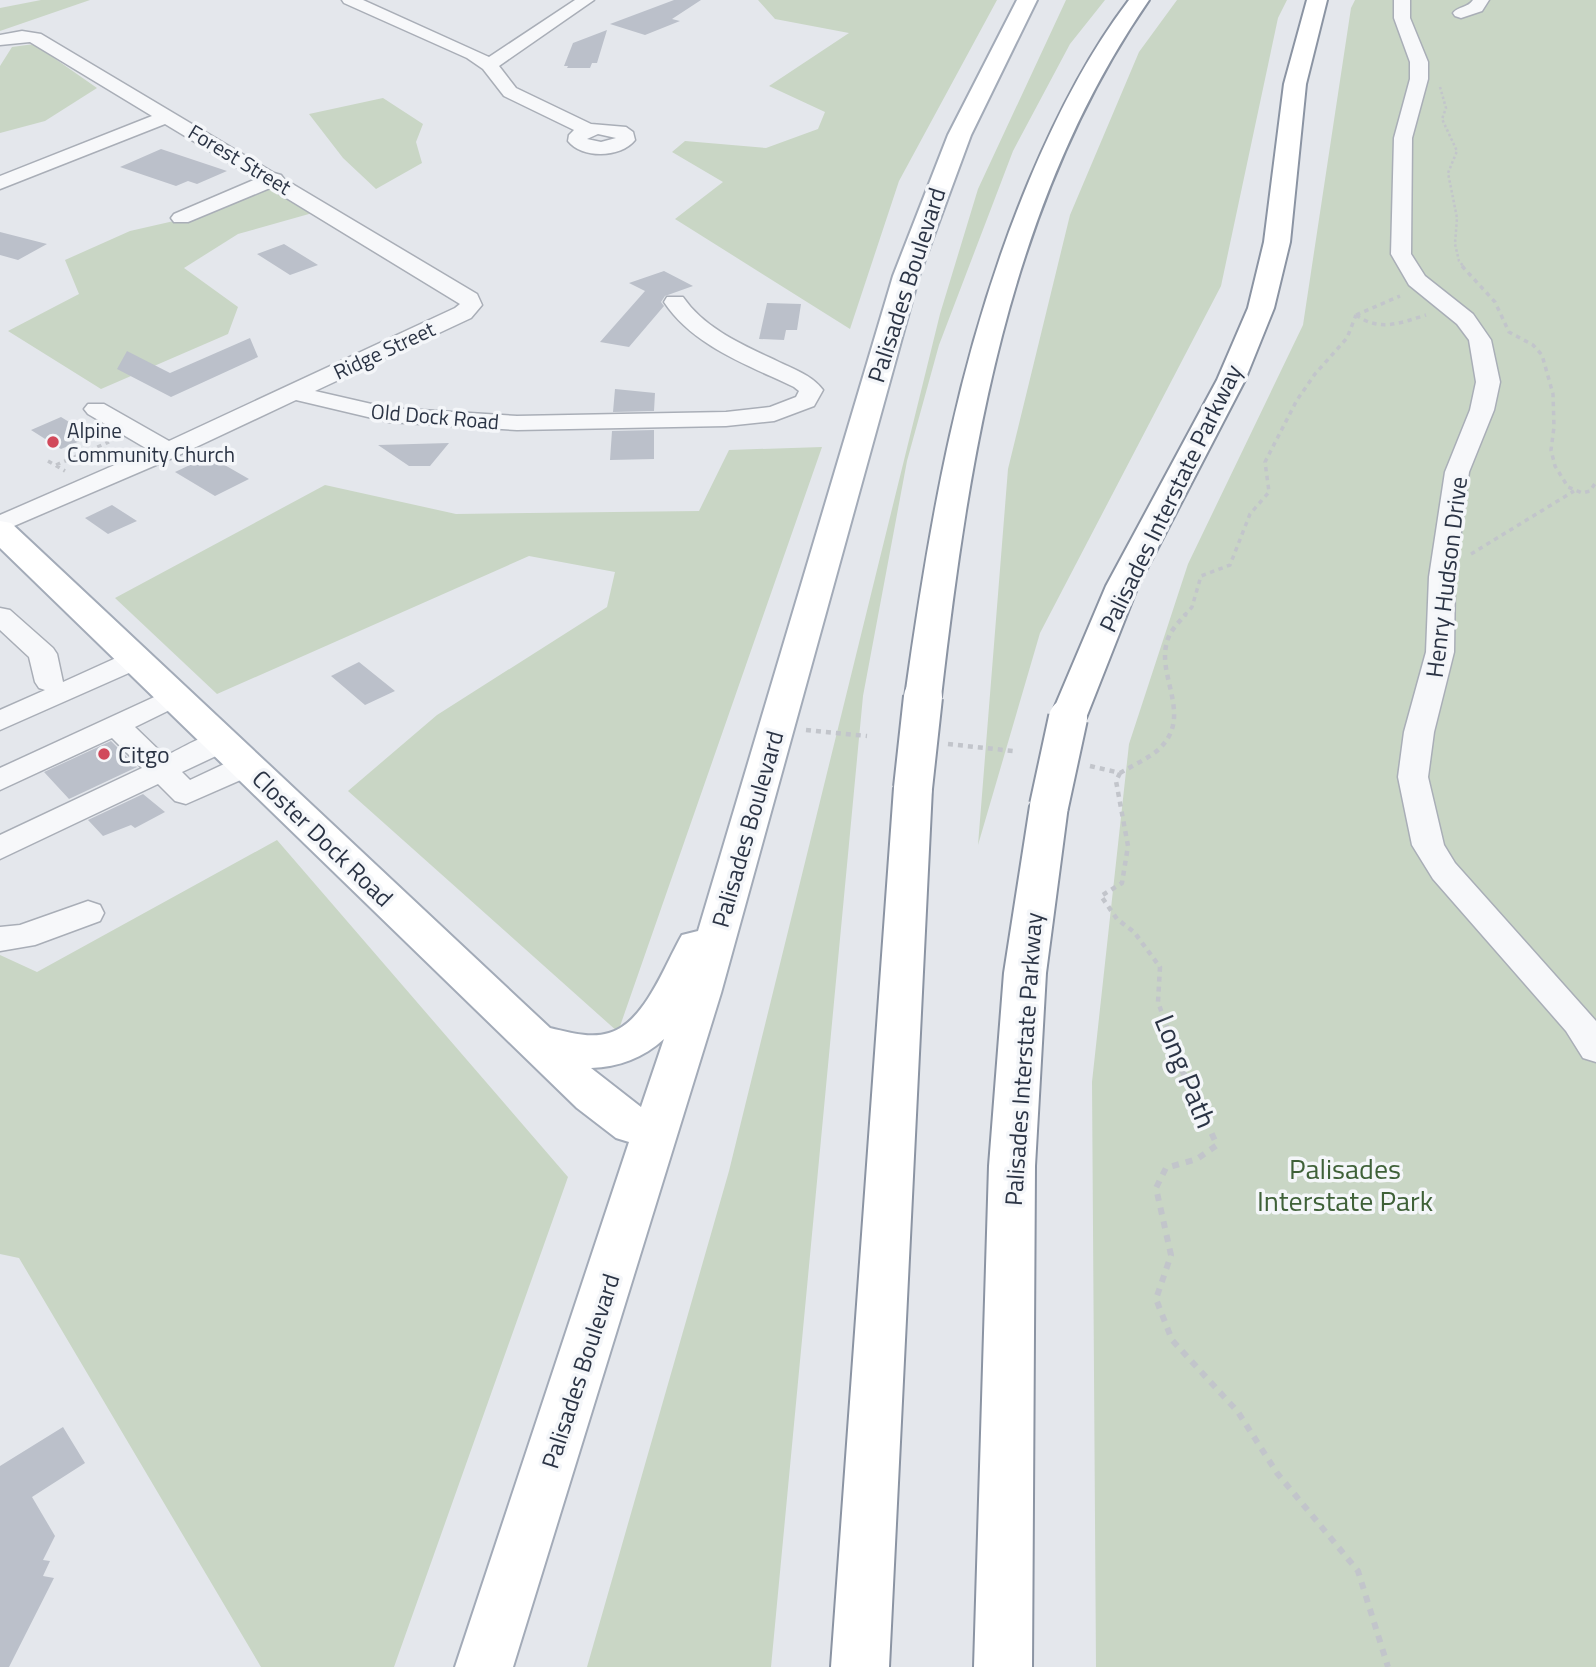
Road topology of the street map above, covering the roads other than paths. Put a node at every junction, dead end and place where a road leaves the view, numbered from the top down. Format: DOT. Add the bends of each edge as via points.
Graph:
graph roads {
  1 [pos="350,0"];
  2 [pos="586,0"];
  3 [pos="1027,0"];
  4 [pos="1139,0"];
  5 [pos="1317,0"];
  6 [pos="1402,0"];
  7 [pos="1481,0"];
  8 [pos="1461,13"];
  9 [pos="0,40"];
  10 [pos="489,65"];
  11 [pos="169,116"];
  12 [pos="589,130"];
  13 [pos="274,179"];
  14 [pos="0,183"];
  15 [pos="181,218"];
  16 [pos="675,302"];
  17 [pos="471,304"];
  18 [pos="295,393"];
  19 [pos="96,409"];
  20 [pos="168,451"];
  21 [pos="0,524"];
  22 [pos="0,530"];
  23 [pos="0,616"];
  24 [pos="137,660"];
  25 [pos="104,672"];
  26 [pos="49,681"];
  27 [pos="18,695"];
  28 [pos="176,696"];
  29 [pos="0,721"];
  30 [pos="116,725"];
  31 [pos="235,753"];
  32 [pos="161,771"];
  33 [pos="0,780"];
  34 [pos="0,848"];
  35 [pos="734,878"];
  36 [pos="88,914"];
  37 [pos="0,939"];
  38 [pos="537,1042"];
  39 [pos="1596,1049"];
  40 [pos="655,1133"];
  41 [pos="484,1667"];
  42 [pos="860,1667"];
  43 [pos="1003,1667"];
  1 -- 10 [label="street"];
  2 -- 10 [label="street"];
  3 -- 35 [label="main road, Palisades Boulevard" via="967,114 918,240"];
  4 -- 42 [label="main road, bridge" via="1097,62 1066,122 1007,269 976,377 951,494 913,788"];
  5 -- 43 [label="main road, Palisades Interstate Parkway, bridge" via="1295,84 1277,242 1261,308 1231,380 1122,586 1068,718 1049,806 1025,972 1013,1166"];
  6 -- 39 [label="street, Henry Hudson Drive" via="1402,18 1419,62 1419,79 1404,138 1401,254 1417,280 1465,319 1479,340 1488,382 1457,472 1444,554 1440,652 1419,732 1413,777 1428,845 1444,871 1578,1022"];
  7 -- 8 [label="street" via="1476,8"];
  9 -- 11 [label="street, Forest Street" via="35,38"];
  10 -- 12 [label="street" via="510,92"];
  11 -- 13 [label="street, Forest Street"];
  11 -- 14 [label="street"];
  13 -- 15 [label="street"];
  13 -- 17 [label="street, Forest Street"];
  16 -- 18 [label="street, Old Dock Road" via="679,312 710,335 802,382 811,390 806,401 774,414 653,422 473,422 389,415"];
  17 -- 18 [label="street, Ridge Street" via="463,313"];
  18 -- 20 [label="street"];
  19 -- 20 [label="street"];
  20 -- 21 [label="street"];
  22 -- 24 [label="main road, Closter Dock Road"];
  23 -- 26 [label="street" via="43,654"];
  24 -- 25 [label="street"];
  24 -- 28 [label="main road, Closter Dock Road"];
  25 -- 26 [label="street"];
  25 -- 29 [label="street"];
  26 -- 27 [label="street"];
  28 -- 30 [label="street"];
  28 -- 31 [label="main road, Closter Dock Road"];
  30 -- 32 [label="street"];
  30 -- 33 [label="street"];
  31 -- 32 [label="street"];
  31 -- 38 [label="main road, Closter Dock Road"];
  32 -- 34 [label="street"];
  35 -- 38 [label="main road" via="645,1033 625,1046 598,1052"];
  35 -- 40 [label="main road, Palisades Boulevard"];
  36 -- 37 [label="street" via="23,937"];
  38 -- 40 [label="main road, Closter Dock Road" via="613,1112"];
  40 -- 41 [label="main road, Palisades Boulevard"];
}
